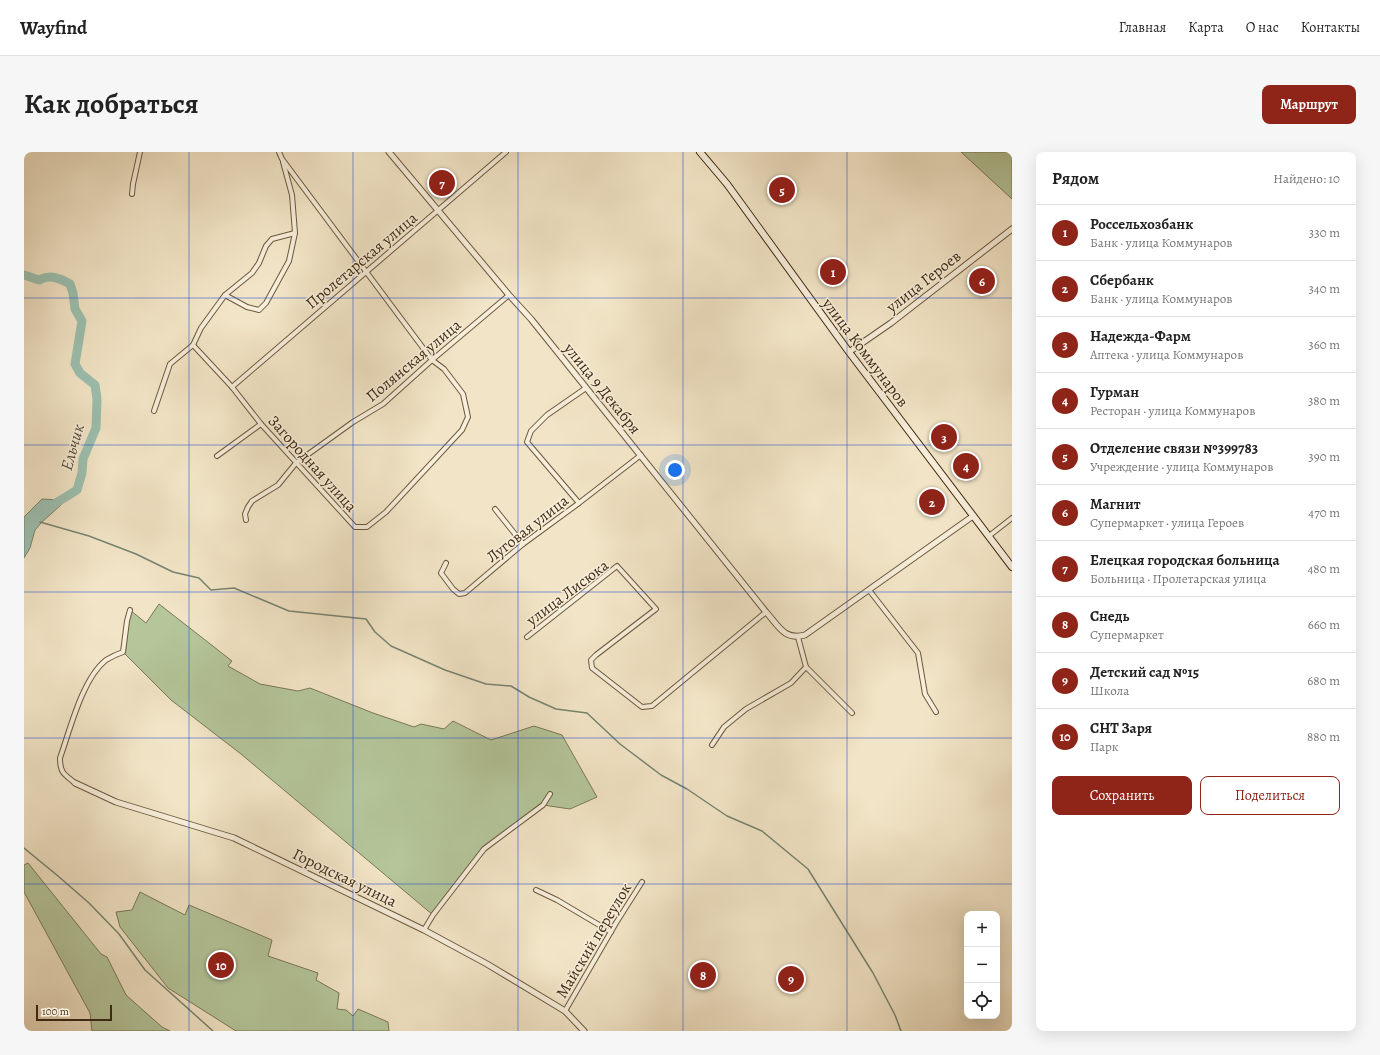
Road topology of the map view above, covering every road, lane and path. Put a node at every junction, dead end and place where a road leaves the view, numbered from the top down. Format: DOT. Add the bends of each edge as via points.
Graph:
graph roads {
  1 [pos="140,152"];
  2 [pos="279,152"];
  3 [pos="389,152"];
  4 [pos="506,152"];
  5 [pos="700,152"];
  6 [pos="282,159"];
  7 [pos="132,194"];
  8 [pos="438,211"];
  9 [pos="1012,229"];
  10 [pos="295,233"];
  11 [pos="366,272"];
  12 [pos="225,295"];
  13 [pos="509,296"];
  14 [pos="193,345"];
  15 [pos="849,352"];
  16 [pos="432,360"];
  17 [pos="232,386"];
  18 [pos="586,388"];
  19 [pos="154,411"];
  20 [pos="261,424"];
  21 [pos="217,456"];
  22 [pos="641,456"];
  23 [pos="296,463"];
  24 [pos="579,503"];
  25 [pos="495,509"];
  26 [pos="973,516"];
  27 [pos="1012,518"];
  28 [pos="246,520"];
  29 [pos="989,536"];
  30 [pos="523,544"];
  31 [pos="446,563"];
  32 [pos="1012,567"];
  33 [pos="869,590"];
  34 [pos="130,610"];
  35 [pos="766,612"];
  36 [pos="527,637"];
  37 [pos="798,637"];
  38 [pos="806,667"];
  39 [pos="936,712"];
  40 [pos="852,713"];
  41 [pos="712,745"];
  42 [pos="75,783"];
  43 [pos="550,794"];
  44 [pos="642,882"];
  45 [pos="536,890"];
  46 [pos="424,930"];
  47 [pos="611,932"];
  48 [pos="565,1011"];
  49 [pos="584,1031"];
  1 -- 7 [label="street"];
  2 -- 6 [label="street"];
  3 -- 8 [label="street, улица 9 Декабря"];
  4 -- 8 [label="street, Пролетарская улица"];
  5 -- 15 [label="main road, улица Коммунаров" via="727,184"];
  6 -- 10 [label="street" via="292,195"];
  6 -- 11 [label="street"];
  8 -- 11 [label="street, Пролетарская улица"];
  8 -- 13 [label="street, улица 9 Декабря"];
  9 -- 15 [label="street, улица Героев" via="891,323"];
  10 -- 12 [label="street" via="272,239 252,274"];
  10 -- 12 [label="street" via="289,262 266,303 259,310 247,308"];
  11 -- 16 [label="street"];
  11 -- 17 [label="street, Пролетарская улица"];
  12 -- 14 [label="street" via="201,328"];
  13 -- 16 [label="street, Полянская улица"];
  13 -- 18 [label="street, улица 9 Декабря" via="531,319"];
  14 -- 17 [label="street, Загородная улица"];
  14 -- 19 [label="street" via="170,364"];
  15 -- 26 [label="main road, улица Коммунаров"];
  16 -- 23 [label="street, Полянская улица" via="382,404"];
  16 -- 23 [label="street, Загородная улица" via="444,368 463,394 468,417 462,430 386,512 367,527 355,528"];
  17 -- 20 [label="street, Загородная улица"];
  18 -- 22 [label="street, улица 9 Декабря"];
  18 -- 24 [label="street" via="547,415 531,431 527,442"];
  20 -- 21 [label="street"];
  20 -- 23 [label="street, Загородная улица"];
  22 -- 24 [label="street, Луговая улица"];
  22 -- 35 [label="street, улица 9 Декабря"];
  23 -- 28 [label="street, Полянская улица" via="278,485 252,501 248,507"];
  24 -- 30 [label="street, Луговая улица"];
  25 -- 30 [label="street"];
  26 -- 29 [label="main road, улица Коммунаров"];
  26 -- 33 [label="street"];
  27 -- 29 [label="street"];
  29 -- 32 [label="main road, улица Коммунаров"];
  30 -- 31 [label="street, Луговая улица" via="465,593 459,594 453,589 442,573"];
  33 -- 37 [label="street" via="805,635"];
  33 -- 39 [label="street" via="918,653 925,694"];
  34 -- 42 [label="street" via="122,652 98,668 84,690 60,758 60,768"];
  35 -- 36 [label="street, улица Лисюка" via="652,706 642,706 592,668 591,660 596,655 656,609 617,566"];
  35 -- 37 [label="street, улица 9 Декабря" via="786,634"];
  37 -- 38 [label="street"];
  38 -- 40 [label="street"];
  38 -- 41 [label="street" via="791,683 746,709 724,727"];
  42 -- 46 [label="street, Городская улица" via="116,802 234,838"];
  43 -- 46 [label="street" via="543,805 484,848"];
  44 -- 47 [label="street, Майский переулок"];
  45 -- 47 [label="street"];
  46 -- 48 [label="street, Городская улица"];
  47 -- 48 [label="street, Майский переулок"];
  48 -- 49 [label="street, Городская улица"];
}
